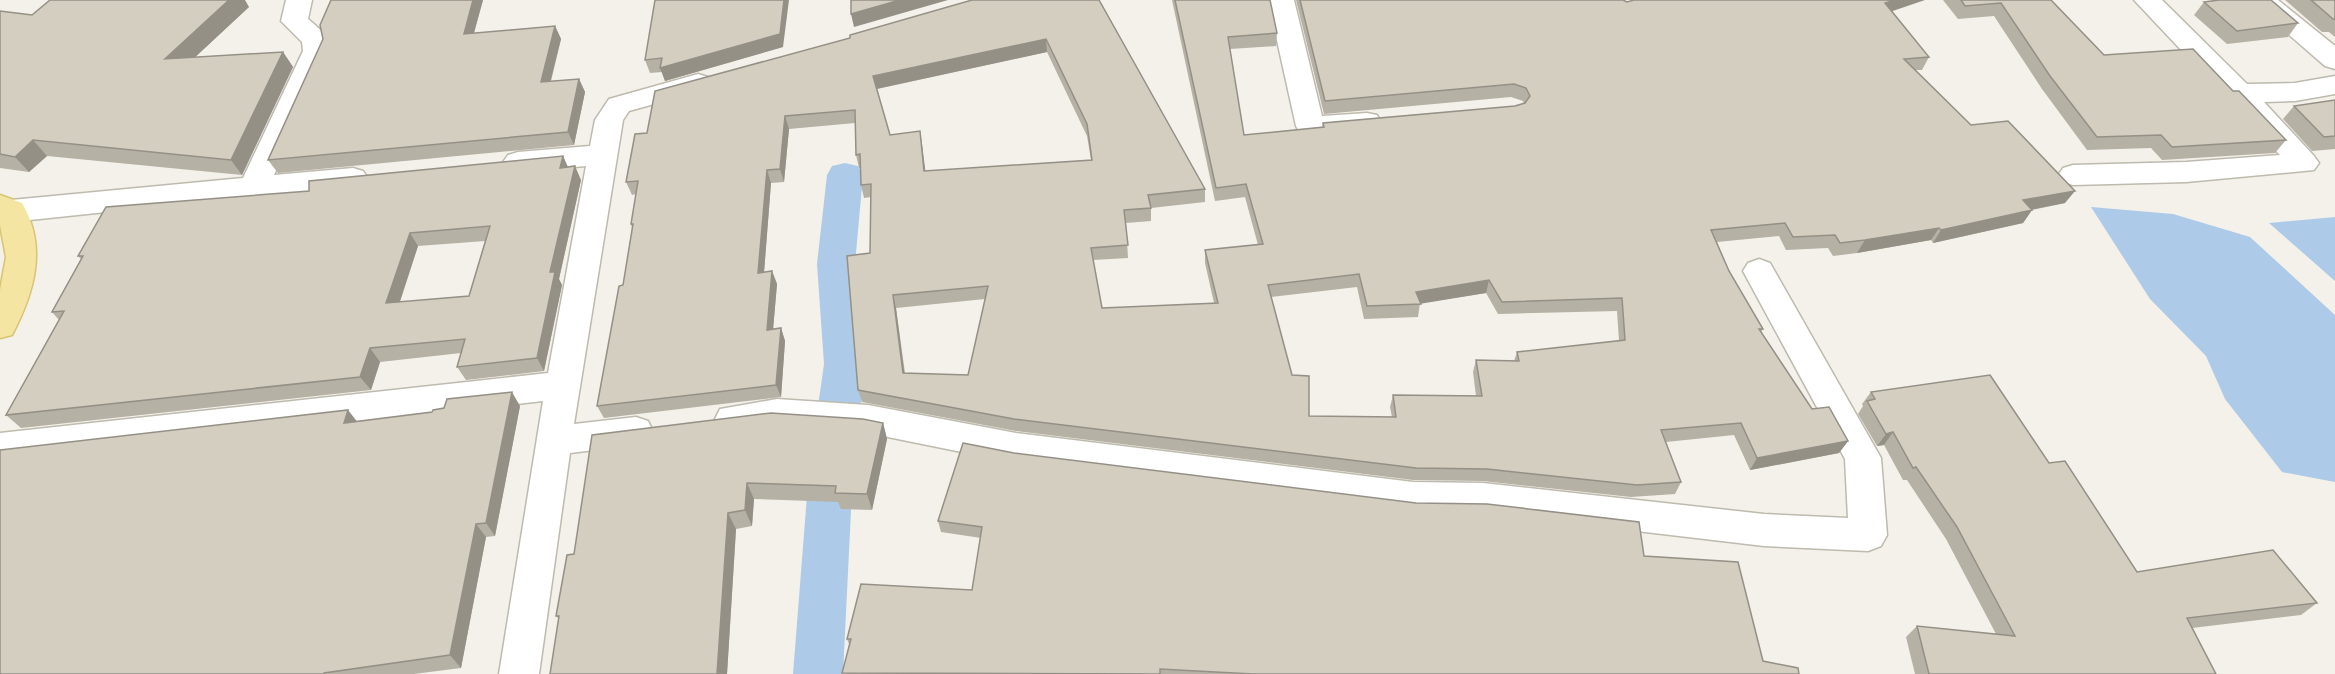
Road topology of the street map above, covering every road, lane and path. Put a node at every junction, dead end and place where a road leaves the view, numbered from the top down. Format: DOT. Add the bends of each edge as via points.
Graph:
graph roads {
  1 [pos="299,0"];
  2 [pos="1281,0"];
  3 [pos="2146,0"];
  4 [pos="2262,0"];
  5 [pos="2335,60"];
  6 [pos="721,76"];
  7 [pos="2335,85"];
  8 [pos="2240,93"];
  9 [pos="1397,118"];
  10 [pos="603,155"];
  11 [pos="487,165"];
  12 [pos="382,175"];
  13 [pos="2073,175"];
  14 [pos="254,187"];
  15 [pos="6,209"];
  16 [pos="1760,271"];
  17 [pos="0,326"];
  18 [pos="563,385"];
  19 [pos="555,441"];
  20 [pos="0,448"];
  21 [pos="519,674"];
  1 -- 14 [label="street" via="294,21 315,39 316,51"];
  2 -- 9 [label="street" via="1310,126"];
  3 -- 8 [label="street"];
  4 -- 5 [label="street"];
  6 -- 10 [label="street" via="619,105 609,120"];
  7 -- 8 [label="street" via="2295,92"];
  8 -- 13 [label="street" via="2304,163"];
  10 -- 11 [label="street"];
  10 -- 18 [label="street"];
  12 -- 14 [label="street"];
  14 -- 15 [label="street"];
  15 -- 17 [label="main road" via="18,232 22,259 18,291"];
  16 -- 19 [label="street" via="1863,458 1868,535 1764,530 1483,498 1413,497 1016,448 868,419 777,413"];
  18 -- 19 [label="street"];
  18 -- 20 [label="street"];
  19 -- 21 [label="street"];
}
